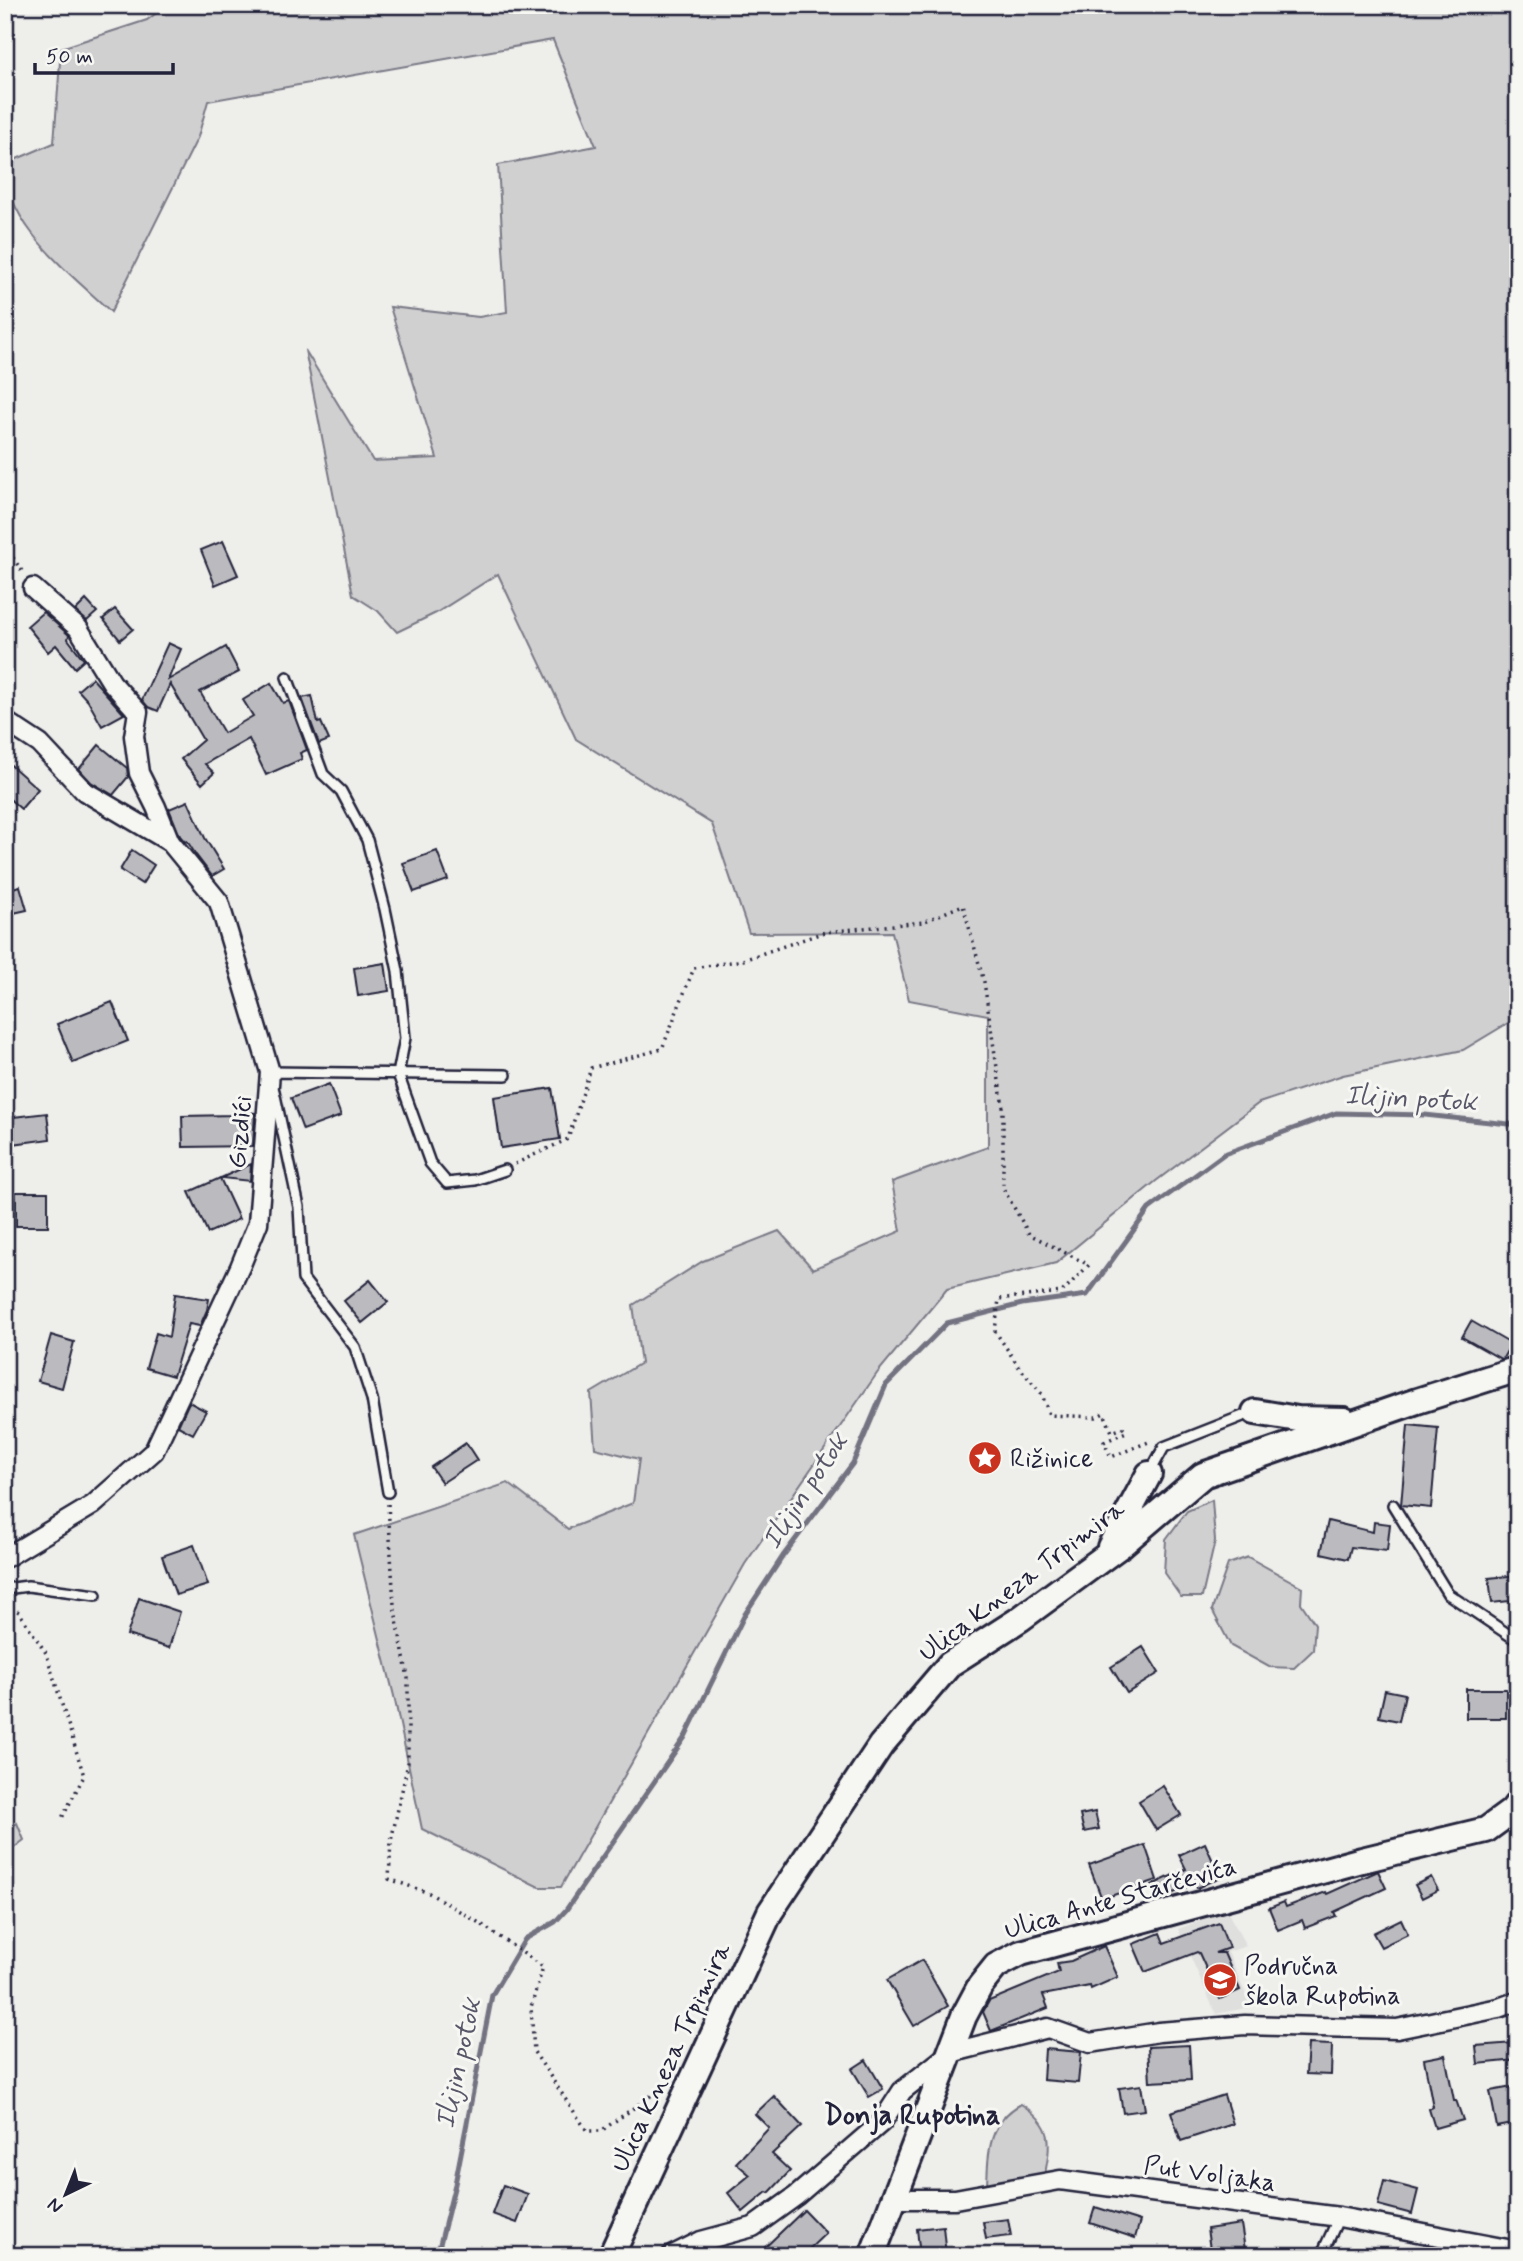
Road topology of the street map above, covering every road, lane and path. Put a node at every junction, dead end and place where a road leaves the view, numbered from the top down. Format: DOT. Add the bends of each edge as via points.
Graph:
graph roads {
  1 [pos="5,547"];
  2 [pos="33,588"];
  3 [pos="287,677"];
  4 [pos="5,721"];
  5 [pos="170,842"];
  6 [pos="270,1072"];
  7 [pos="398,1074"];
  8 [pos="506,1075"];
  9 [pos="505,1170"];
  10 [pos="1518,1369"];
  11 [pos="1255,1412"];
  12 [pos="1362,1420"];
  13 [pos="1164,1447"];
  14 [pos="1149,1474"];
  15 [pos="388,1492"];
  16 [pos="1393,1505"];
  17 [pos="5,1558"];
  18 [pos="1103,1558"];
  19 [pos="5,1589"];
  20 [pos="96,1595"];
  21 [pos="5,1604"];
  22 [pos="1518,1641"];
  23 [pos="1518,1803"];
  24 [pos="62,1818"];
  25 [pos="1518,2001"];
  26 [pos="950,2053"];
  27 [pos="668,2083"];
  28 [pos="894,2199"];
  29 [pos="1339,2217"];
  30 [pos="1462,2239"];
  31 [pos="1518,2250"];
  32 [pos="611,2256"];
  33 [pos="671,2256"];
  34 [pos="872,2256"];
  35 [pos="1321,2256"];
  36 [pos="1488,2256"];
  1 -- 2 [label="path"];
  2 -- 5 [label="street" via="78,628 112,683 138,712 134,736 139,773"];
  3 -- 7 [label="lane" via="323,774 341,791 367,840 398,971 405,1038"];
  4 -- 5 [label="street, Gizdići" via="40,744 84,790"];
  5 -- 6 [label="street, Gizdići" via="219,902"];
  6 -- 7 [label="lane"];
  6 -- 15 [label="lane" via="299,1207 303,1279 355,1347 372,1399"];
  6 -- 17 [label="street, Gizdići" via="258,1223 153,1451 93,1505"];
  7 -- 8 [label="lane"];
  7 -- 9 [label="lane" via="430,1163 447,1183"];
  9 -- 13 [label="path" via="568,1139 591,1068 662,1049 694,968 743,960 825,932 923,922 963,905 984,982 1003,1107 1003,1188 1029,1234 1089,1265 1062,1292 999,1299 995,1331 1042,1394 1049,1415 1096,1417 1104,1413 1112,1432 1123,1428 1126,1432 1104,1442 1111,1457 1160,1437"];
  10 -- 12 [label="main road, Ulica Kneza Trpimira"];
  11 -- 12 [label="main road" via="1298,1419"];
  11 -- 13 [label="lane"];
  12 -- 18 [label="main road, Ulica Kneza Trpimira" via="1203,1475"];
  13 -- 14 [label="lane"];
  14 -- 18 [label="main road"];
  15 -- 27 [label="path" via="394,1605 408,1678 408,1763 388,1879 429,1893 543,1967 531,2007 534,2052 587,2131 601,2131"];
  16 -- 22 [label="lane" via="1448,1594"];
  18 -- 32 [label="main road, Ulica Kneza Trpimira" via="950,1664 881,1745 770,1912"];
  19 -- 20 [label="lane" via="29,1586"];
  21 -- 24 [label="path" via="19,1612 46,1653 84,1776"];
  23 -- 26 [label="main road, Ulica Ante Starčevića" via="1486,1830 1021,1953 996,1966 980,1986"];
  25 -- 26 [label="street" via="1396,2029 1245,2025 1090,2043 1048,2028"];
  26 -- 28 [label="main road, Ulica Ante Starčevića"];
  26 -- 33 [label="street" via="902,2091 883,2122 796,2196 753,2227 701,2241"];
  28 -- 29 [label="street, Put Voljaka" via="956,2199 1060,2180"];
  28 -- 34 [label="main road, Ulica Ante Starčevića"];
  29 -- 30 [label="street, Put Voljaka"];
  29 -- 35 [label="lane"];
  30 -- 31 [label="street, Put Voljaka"];
  30 -- 36 [label="lane"];
}
